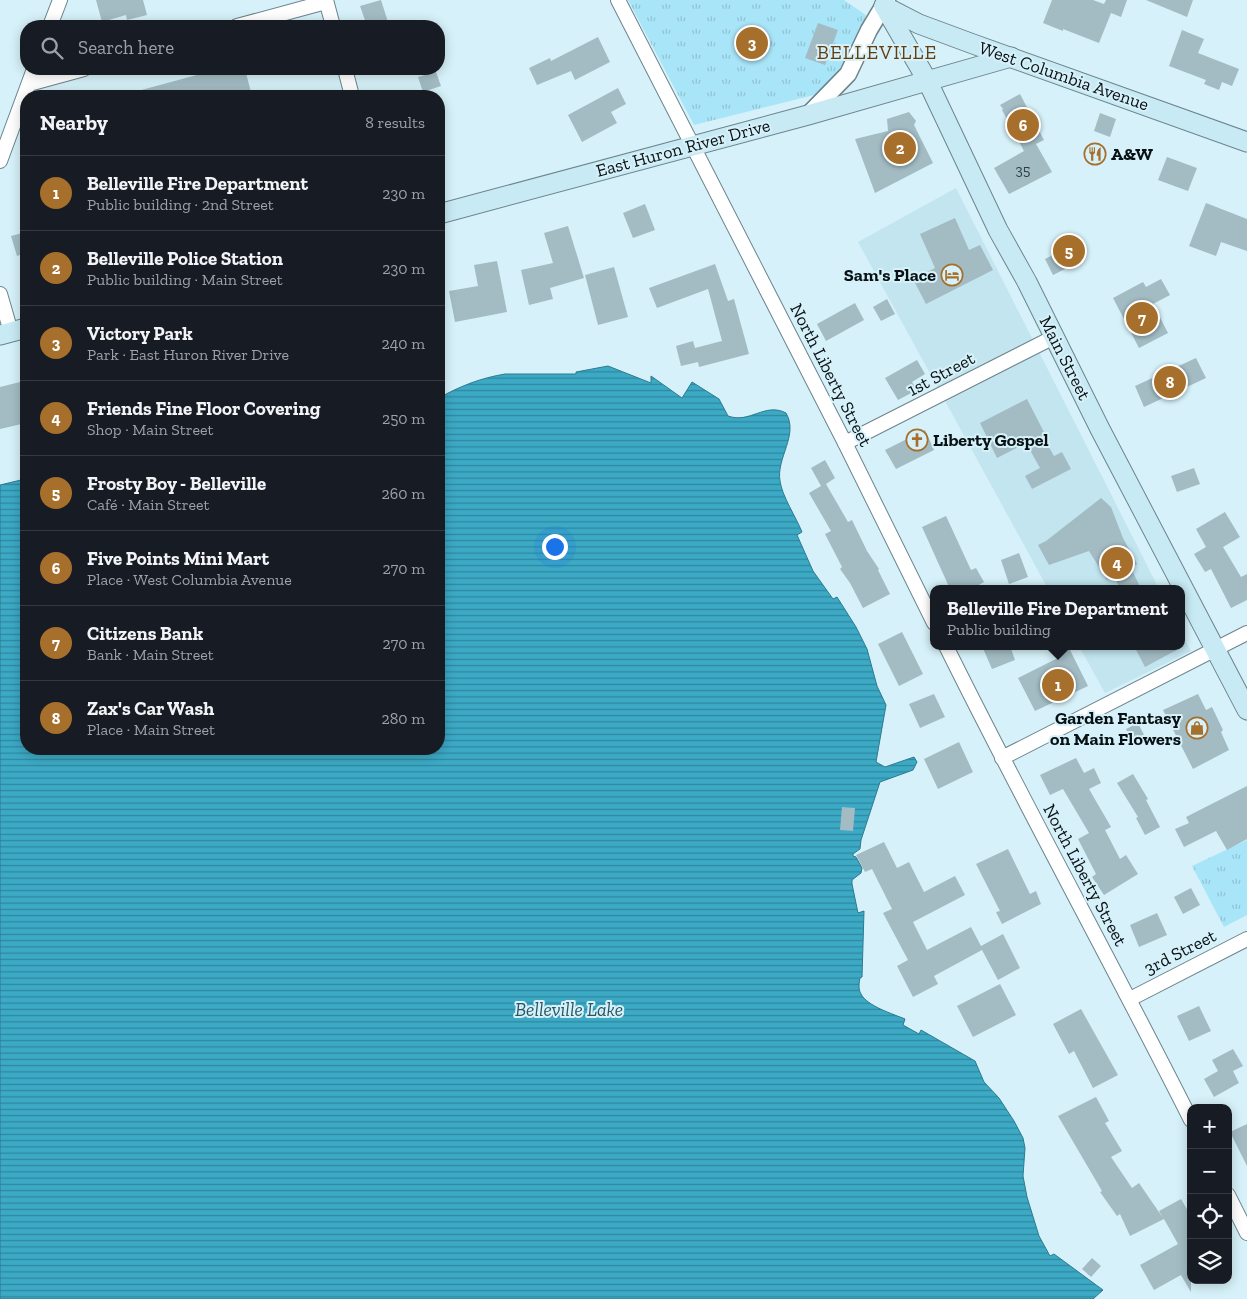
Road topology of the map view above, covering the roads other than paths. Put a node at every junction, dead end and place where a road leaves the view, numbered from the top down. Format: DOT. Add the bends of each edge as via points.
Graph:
graph roads {
  1 [pos="60,0"];
  2 [pos="618,0"];
  3 [pos="326,1"];
  4 [pos="882,2"];
  5 [pos="52,20"];
  6 [pos="258,20"];
  7 [pos="331,20"];
  8 [pos="1012,57"];
  9 [pos="32,75"];
  10 [pos="62,75"];
  11 [pos="347,75"];
  12 [pos="927,80"];
  13 [pos="29,84"];
  14 [pos="27,90"];
  15 [pos="350,90"];
  16 [pos="20,108"];
  17 [pos="808,115"];
  18 [pos="1247,142"];
  19 [pos="692,145"];
  20 [pos="0,160"];
  21 [pos="445,212"];
  22 [pos="0,294"];
  23 [pos="12,332"];
  24 [pos="1054,337"];
  25 [pos="845,443"];
  26 [pos="1182,585"];
  27 [pos="1185,591"];
  28 [pos="930,615"];
  29 [pos="1247,633"];
  30 [pos="1215,649"];
  31 [pos="948,650"];
  32 [pos="1247,710"];
  33 [pos="1002,758"];
  34 [pos="1247,939"];
  35 [pos="1130,999"];
  36 [pos="1187,1112"];
  37 [pos="1232,1204"];
  38 [pos="1247,1233"];
  1 -- 5 [label="street"];
  2 -- 19 [label="street, North Liberty Street"];
  3 -- 6 [label="street"];
  3 -- 7 [label="street"];
  4 -- 8 [label="main road, West Columbia Avenue" via="919,24"];
  4 -- 12 [label="main road, Main Street"];
  4 -- 17 [label="street" via="848,74"];
  8 -- 12 [label="main road, East Huron River Drive"];
  8 -- 18 [label="main road, West Columbia Avenue"];
  9 -- 13 [label="street"];
  10 -- 13 [label="street"];
  11 -- 15 [label="street"];
  12 -- 17 [label="main road, East Huron River Drive"];
  12 -- 24 [label="main road, Main Street" via="994,222"];
  13 -- 14 [label="street"];
  16 -- 20 [label="street"];
  17 -- 19 [label="main road, East Huron River Drive"];
  19 -- 21 [label="main road, East Huron River Drive"];
  19 -- 25 [label="street, North Liberty Street"];
  22 -- 23 [label="street"];
  24 -- 25 [label="street, 1st Street"];
  24 -- 26 [label="main road, Main Street"];
  25 -- 28 [label="street, North Liberty Street"];
  27 -- 30 [label="main road, Main Street"];
  29 -- 30 [label="street"];
  30 -- 32 [label="main road, Main Street"];
  30 -- 33 [label="street"];
  31 -- 33 [label="street, North Liberty Street"];
  33 -- 35 [label="street, North Liberty Street"];
  34 -- 35 [label="street, 3rd Street"];
  35 -- 36 [label="street, North Liberty Street"];
  37 -- 38 [label="street"];
}
